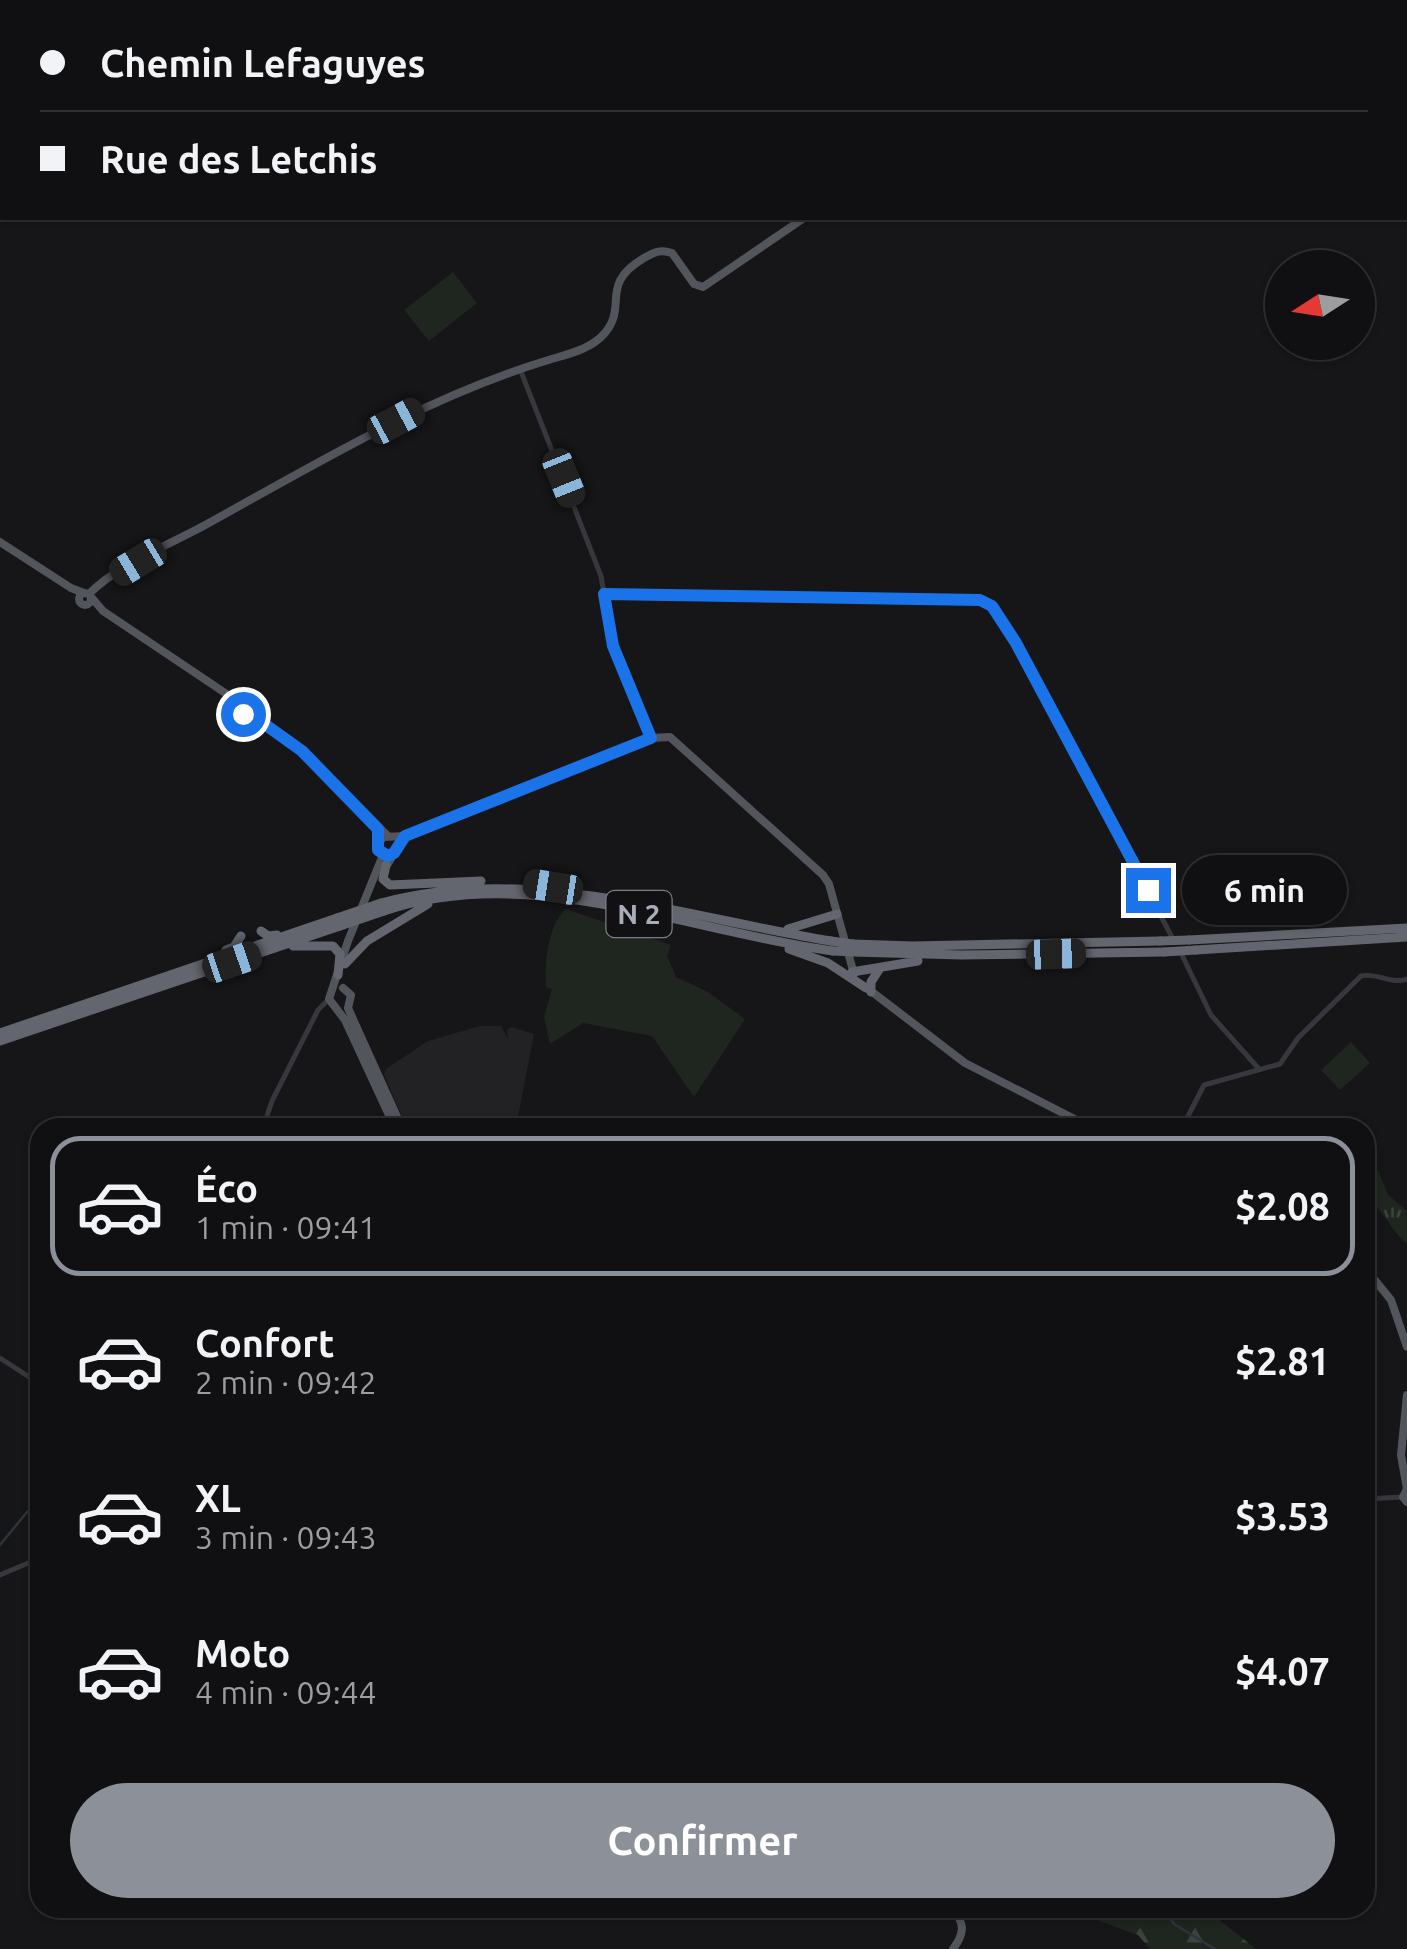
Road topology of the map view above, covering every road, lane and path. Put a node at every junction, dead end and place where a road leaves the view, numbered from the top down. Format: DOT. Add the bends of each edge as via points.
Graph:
graph roads {
  1 [pos="801,220"];
  2 [pos="520,368"];
  3 [pos="0,542"];
  4 [pos="604,594"];
  5 [pos="86,598"];
  6 [pos="651,738"];
  7 [pos="388,837"];
  8 [pos="386,858"];
  9 [pos="587,896"];
  10 [pos="444,897"];
  11 [pos="382,907"];
  12 [pos="833,912"];
  13 [pos="338,922"];
  14 [pos="319,924"];
  15 [pos="1407,928"];
  16 [pos="261,931"];
  17 [pos="724,931"];
  18 [pos="772,931"];
  19 [pos="242,936"];
  20 [pos="1407,937"];
  21 [pos="832,946"];
  22 [pos="1162,946"];
  23 [pos="853,948"];
  24 [pos="1028,955"];
  25 [pos="232,962"];
  26 [pos="345,964"];
  27 [pos="881,968"];
  28 [pos="852,972"];
  29 [pos="338,975"];
  30 [pos="1407,980"];
  31 [pos="133,988"];
  32 [pos="868,990"];
  33 [pos="335,999"];
  34 [pos="348,1008"];
  35 [pos="0,1033"];
  36 [pos="0,1041"];
  37 [pos="1259,1069"];
  38 [pos="266,1118"];
  39 [pos="393,1118"];
  40 [pos="394,1118"];
  41 [pos="1072,1118"];
  42 [pos="1187,1118"];
  43 [pos="1375,1280"];
  44 [pos="1407,1346"];
  45 [pos="0,1358"];
  46 [pos="30,1378"];
  47 [pos="1407,1395"];
  48 [pos="1405,1496"];
  49 [pos="1375,1498"];
  50 [pos="30,1562"];
  51 [pos="0,1575"];
  52 [pos="961,1918"];
  53 [pos="953,1949"];
  1 -- 2 [label="main road" via="703,287 672,253 662,250 636,263 619,279 606,332 588,347"];
  2 -- 4 [label="street"];
  2 -- 5 [label="main road" via="422,408 138,562"];
  3 -- 5 [label="main road"];
  4 -- 6 [label="street" via="613,646"];
  4 -- 37 [label="street" via="973,599 992,606 1207,1009"];
  5 -- 7 [label="main road" via="302,751"];
  6 -- 7 [label="main road" via="405,836"];
  6 -- 12 [label="main road" via="679,742 822,874"];
  7 -- 8 [label="main road"];
  7 -- 8 [label="main road" via="377,847"];
  8 -- 9 [label="highway" via="383,880 390,884 528,883"];
  8 -- 26 [label="main road"];
  8 -- 29 [label="main road"];
  9 -- 11 [label="highway, N 2" via="485,887 434,890"];
  9 -- 18 [label="highway, N 2"];
  10 -- 11 [label="highway, N 2"];
  10 -- 17 [label="highway, N 2" via="556,898"];
  10 -- 26 [label="highway" via="367,940"];
  11 -- 13 [label="highway, N 2, bridge"];
  12 -- 18 [label="highway" via="803,927"];
  12 -- 28 [label="main road"];
  13 -- 14 [label="highway, N 2"];
  13 -- 25 [label="highway, N 2"];
  14 -- 16 [label="highway" via="273,936"];
  14 -- 31 [label="highway, N 2"];
  15 -- 22 [label="highway, N 2, bridge"];
  17 -- 21 [label="highway, N 2"];
  17 -- 32 [label="highway" via="814,956"];
  18 -- 21 [label="highway, N 2"];
  19 -- 31 [label="highway" via="234,947"];
  20 -- 22 [label="highway, N 2, bridge" via="1196,950"];
  21 -- 23 [label="highway, N 2, bridge"];
  22 -- 23 [label="highway, N 2"];
  22 -- 24 [label="highway, N 2"];
  23 -- 24 [label="highway, N 2"];
  24 -- 27 [label="highway"];
  25 -- 29 [label="highway" via="330,944 340,954"];
  25 -- 36 [label="highway, N 2"];
  26 -- 33 [label="main road"];
  27 -- 28 [label="highway"];
  27 -- 32 [label="highway"];
  28 -- 32 [label="main road"];
  29 -- 33 [label="main road"];
  30 -- 37 [label="street" via="1361,976 1280,1064"];
  31 -- 35 [label="highway, N 2"];
  32 -- 41 [label="main road" via="976,1070"];
  33 -- 34 [label="main road"];
  33 -- 34 [label="main road" via="350,995"];
  33 -- 38 [label="street" via="321,1005"];
  33 -- 39 [label="main road"];
  34 -- 40 [label="main road"];
  37 -- 42 [label="street" via="1204,1085"];
  43 -- 44 [label="main road" via="1391,1300"];
  45 -- 46 [label="street"];
  47 -- 48 [label="main road"];
  48 -- 49 [label="street"];
  50 -- 51 [label="street"];
  52 -- 53 [label="main road" via="963,1933"];
}
